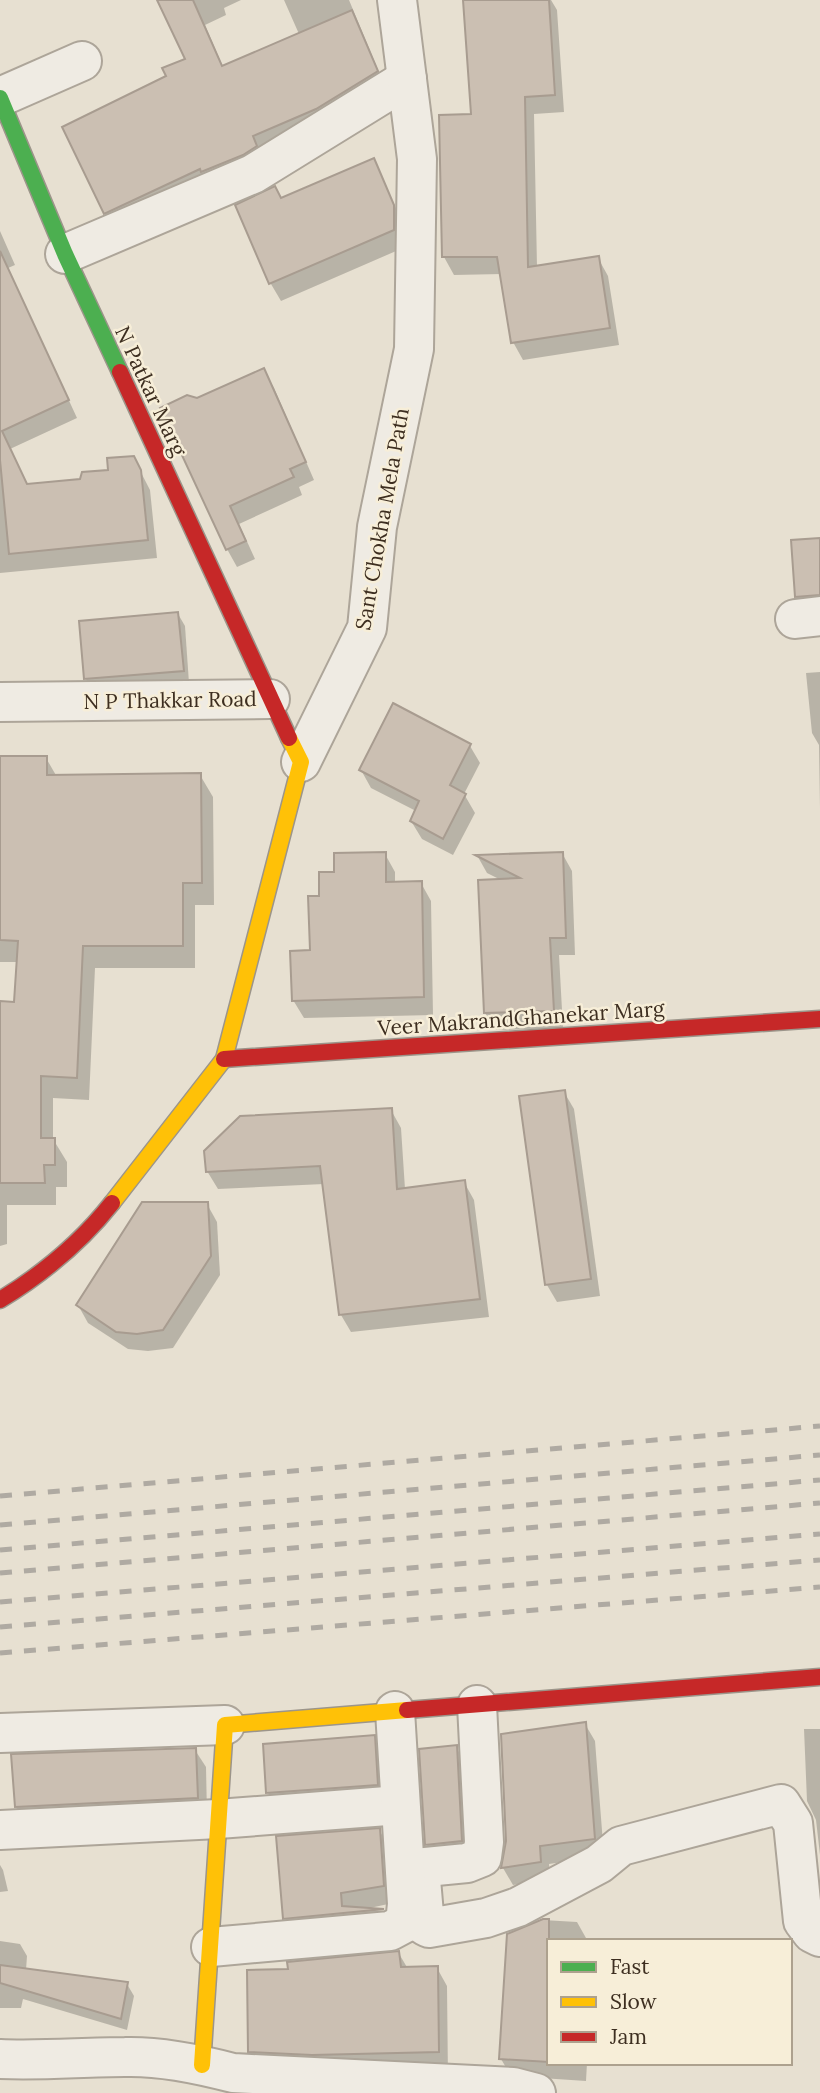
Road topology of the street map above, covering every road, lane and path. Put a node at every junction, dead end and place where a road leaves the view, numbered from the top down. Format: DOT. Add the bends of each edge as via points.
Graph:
graph roads {
  1 [pos="397,0"];
  2 [pos="82,61"];
  3 [pos="407,79"];
  4 [pos="0,97"];
  5 [pos="65,254"];
  6 [pos="270,699"];
  7 [pos="0,702"];
  8 [pos="301,762"];
  9 [pos="820,1018"];
  10 [pos="224,1059"];
  11 [pos="0,1300"];
  12 [pos="820,1677"];
  13 [pos="477,1704"];
  14 [pos="396,1711"];
  15 [pos="225,1725"];
  16 [pos="0,1733"];
  17 [pos="400,1805"];
  18 [pos="218,1819"];
  19 [pos="0,1830"];
  20 [pos="412,1868"];
  21 [pos="820,1937"];
  22 [pos="211,1947"];
  23 [pos="0,2059"];
  24 [pos="222,2077"];
  25 [pos="323,2085"];
  26 [pos="536,2093"];
  1 -- 3 [label="street, Sant Chokha Mela Path"];
  2 -- 4 [label="street"];
  3 -- 5 [label="street" via="253,174"];
  3 -- 8 [label="street, Sant Chokha Mela Path" via="417,159 414,349 377,527 367,628"];
  4 -- 5 [label="street, N Patkar Marg"];
  5 -- 6 [label="street, N Patkar Marg"];
  6 -- 7 [label="street, N P Thakkar Road"];
  6 -- 8 [label="street, N P Thakkar Road"];
  8 -- 10 [label="street, Sant Chokha Mela Path"];
  9 -- 10 [label="street, Veer MakrandGhanekar Marg"];
  10 -- 11 [label="street" via="96,1224 25,1285"];
  12 -- 13 [label="street"];
  13 -- 14 [label="street"];
  13 -- 20 [label="street" via="482,1857 467,1863"];
  14 -- 15 [label="street"];
  14 -- 17 [label="street"];
  15 -- 16 [label="street"];
  15 -- 18 [label="street"];
  17 -- 18 [label="street"];
  17 -- 20 [label="street"];
  18 -- 19 [label="street"];
  18 -- 22 [label="street"];
  20 -- 21 [label="street" via="429,1928 486,1918 530,1901 598,1864 621,1846 780,1804 793,1823 803,1921"];
  20 -- 22 [label="street" via="408,1915 398,1929"];
  22 -- 24 [label="street"];
  23 -- 24 [label="street" via="128,2057"];
  24 -- 25 [label="street"];
  25 -- 26 [label="street" via="513,2087"];
}
